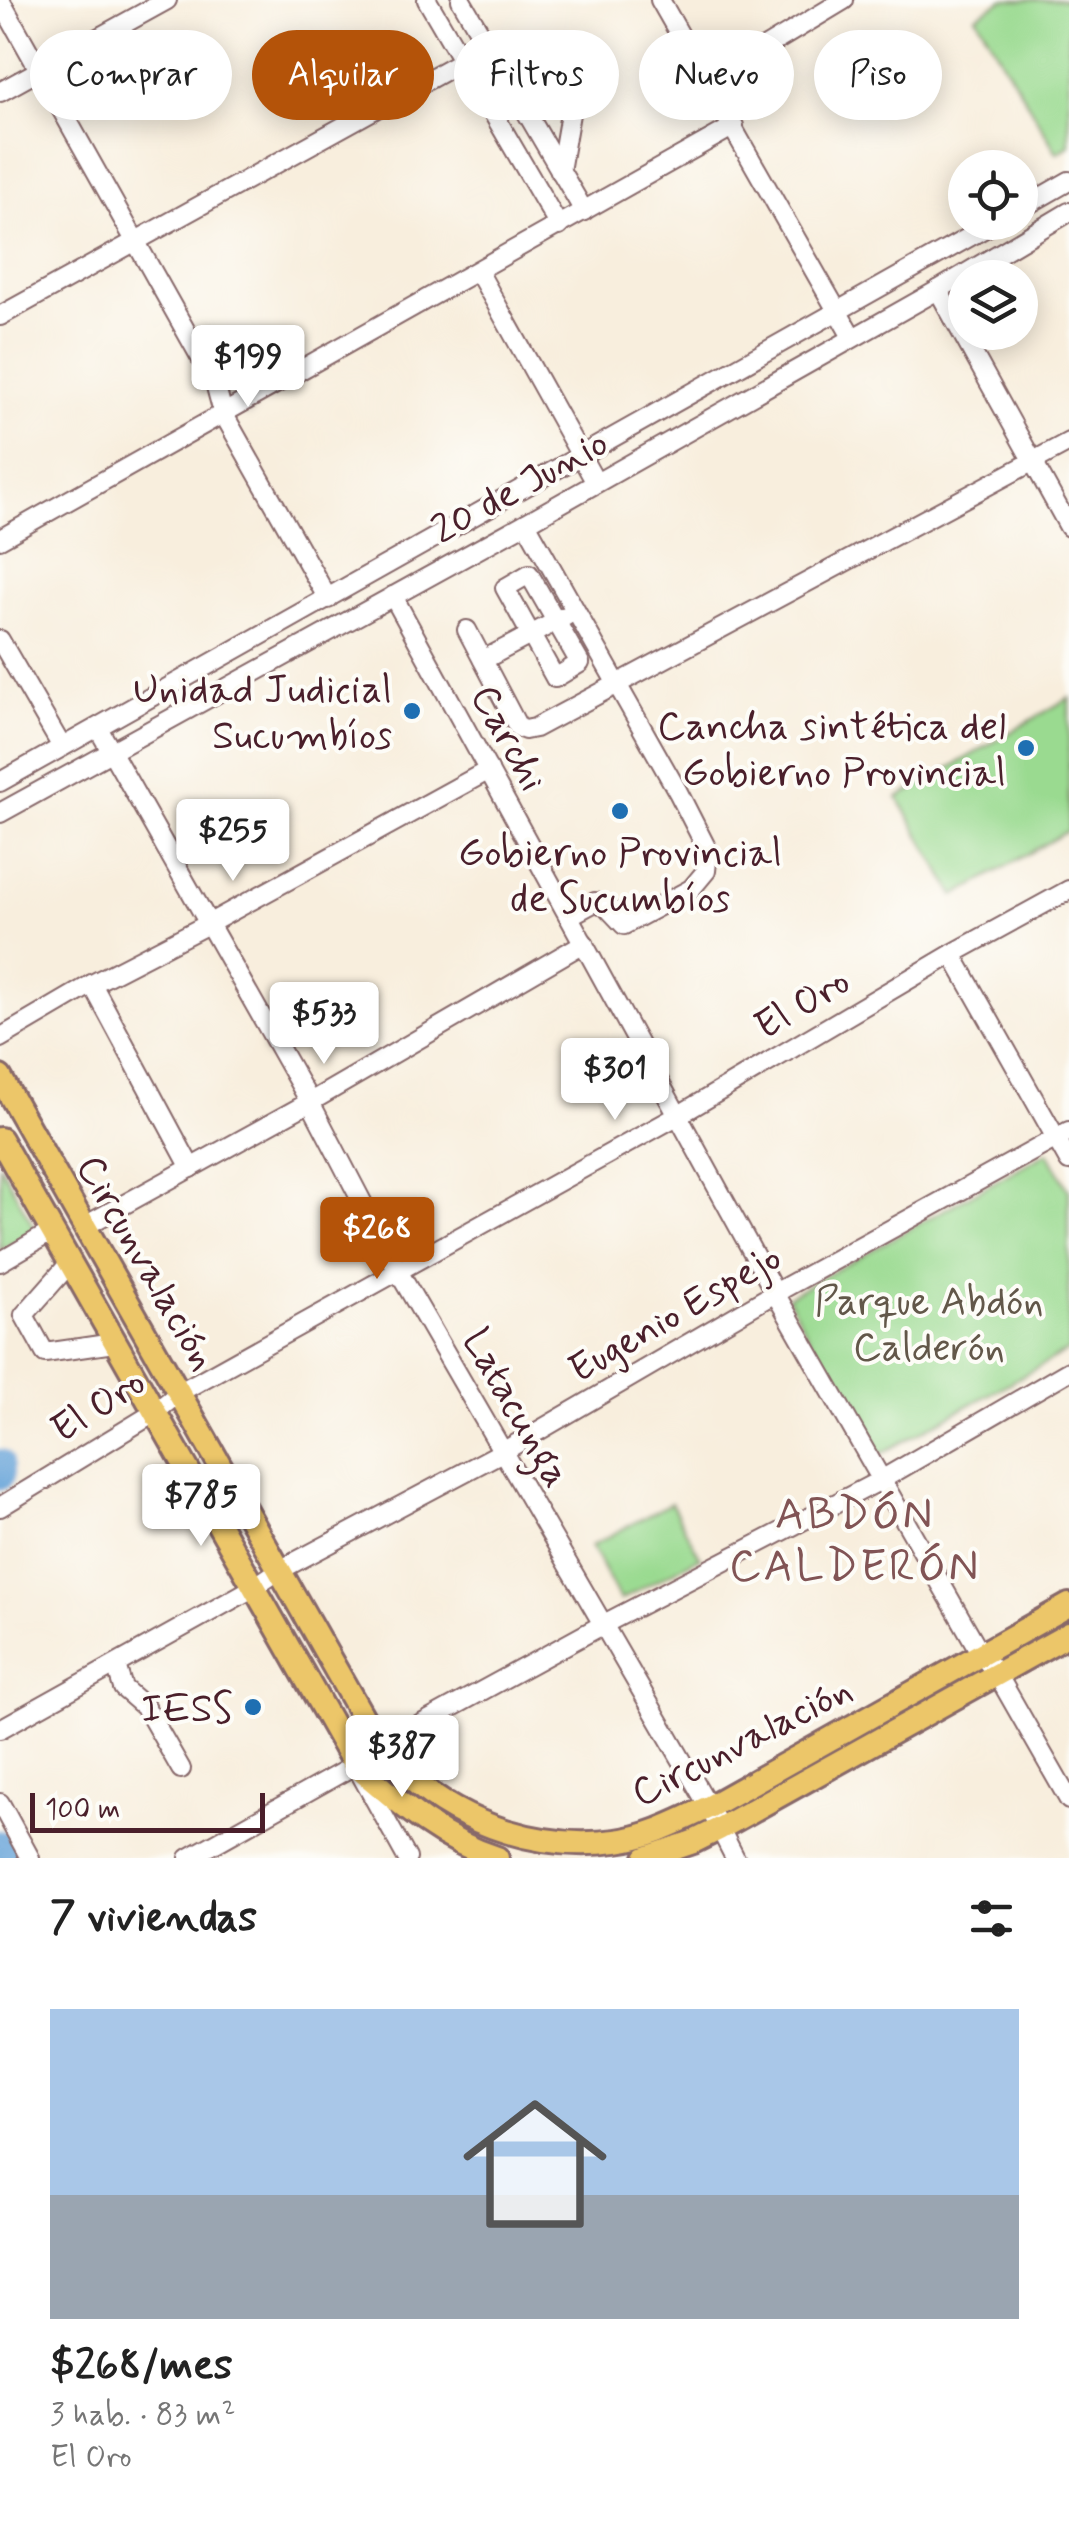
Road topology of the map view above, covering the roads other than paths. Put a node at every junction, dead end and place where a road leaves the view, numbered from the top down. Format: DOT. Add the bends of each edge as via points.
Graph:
graph roads {
  1 [pos="0,0"];
  2 [pos="167,0"];
  3 [pos="427,0"];
  4 [pos="660,0"];
  5 [pos="844,0"];
  6 [pos="466,2"];
  7 [pos="112,30"];
  8 [pos="678,30"];
  9 [pos="794,30"];
  10 [pos="454,47"];
  11 [pos="30,54"];
  12 [pos="454,65"];
  13 [pos="30,75"];
  14 [pos="0,92"];
  15 [pos="67,120"];
  16 [pos="497,120"];
  17 [pos="569,120"];
  18 [pos="730,120"];
  19 [pos="734,126"];
  20 [pos="560,171"];
  21 [pos="1069,182"];
  22 [pos="1038,199"];
  23 [pos="584,211"];
  24 [pos="1069,212"];
  25 [pos="559,226"];
  26 [pos="135,240"];
  27 [pos="964,240"];
  28 [pos="478,270"];
  29 [pos="938,290"];
  30 [pos="837,311"];
  31 [pos="0,316"];
  32 [pos="852,338"];
  33 [pos="223,413"];
  34 [pos="1069,442"];
  35 [pos="581,457"];
  36 [pos="1034,462"];
  37 [pos="596,482"];
  38 [pos="526,523"];
  39 [pos="1069,526"];
  40 [pos="0,539"];
  41 [pos="350,587"];
  42 [pos="392,596"];
  43 [pos="328,599"];
  44 [pos="576,610"];
  45 [pos="364,612"];
  46 [pos="556,621"];
  47 [pos="467,630"];
  48 [pos="531,635"];
  49 [pos="0,640"];
  50 [pos="483,660"];
  51 [pos="618,685"];
  52 [pos="98,728"];
  53 [pos="62,747"];
  54 [pos="112,753"];
  55 [pos="489,770"];
  56 [pos="0,782"];
  57 [pos="0,814"];
  58 [pos="1069,890"];
  59 [pos="569,916"];
  60 [pos="210,923"];
  61 [pos="584,942"];
  62 [pos="952,954"];
  63 [pos="92,984"];
  64 [pos="0,1038"];
  65 [pos="0,1077"];
  66 [pos="310,1102"];
  67 [pos="678,1115"];
  68 [pos="1063,1135"];
  69 [pos="0,1140"];
  70 [pos="1069,1161"];
  71 [pos="191,1168"];
  72 [pos="84,1226"];
  73 [pos="51,1232"];
  74 [pos="0,1262"];
  75 [pos="69,1264"];
  76 [pos="398,1271"];
  77 [pos="775,1293"];
  78 [pos="114,1343"];
  79 [pos="1069,1371"];
  80 [pos="180,1392"];
  81 [pos="154,1413"];
  82 [pos="504,1451"];
  83 [pos="881,1480"];
  84 [pos="0,1506"];
  85 [pos="278,1571"];
  86 [pos="253,1588"];
  87 [pos="1069,1604"];
  88 [pos="604,1624"];
  89 [pos="1069,1634"];
  90 [pos="981,1654"];
  91 [pos="116,1664"];
  92 [pos="996,1674"];
  93 [pos="0,1729"];
  94 [pos="383,1745"];
  95 [pos="355,1765"];
  96 [pos="180,1770"];
  97 [pos="1069,1800"];
  98 [pos="0,1803"];
  99 [pos="709,1807"];
  100 [pos="719,1829"];
  101 [pos="30,1858"];
  102 [pos="189,1858"];
  103 [pos="406,1858"];
  104 [pos="497,1858"];
  105 [pos="646,1858"];
  106 [pos="736,1858"];
  1 -- 11 [label="street"];
  2 -- 7 [label="street"];
  3 -- 10 [label="street"];
  4 -- 8 [label="street"];
  5 -- 9 [label="street"];
  6 -- 20 [label="street"];
  12 -- 26 [label="street"];
  13 -- 14 [label="street"];
  15 -- 26 [label="street"];
  16 -- 25 [label="street"];
  17 -- 20 [label="street"];
  18 -- 19 [label="street"];
  19 -- 23 [label="street"];
  19 -- 30 [label="street"];
  20 -- 23 [label="street"];
  21 -- 22 [label="street"];
  23 -- 25 [label="street"];
  24 -- 29 [label="street, 20 de Junio"];
  25 -- 28 [label="street"];
  26 -- 31 [label="street"];
  26 -- 33 [label="street" via="215,383"];
  27 -- 30 [label="street, 20 de Junio"];
  28 -- 33 [label="street"];
  28 -- 35 [label="street"];
  29 -- 32 [label="street, 20 de Junio"];
  29 -- 36 [label="street"];
  30 -- 32 [label="street"];
  30 -- 35 [label="street, 20 de Junio"];
  32 -- 37 [label="street, 20 de Junio"];
  33 -- 40 [label="street"];
  33 -- 43 [label="street"];
  34 -- 36 [label="street"];
  35 -- 37 [label="street"];
  35 -- 41 [label="street, 20 de Junio"];
  36 -- 39 [label="street"];
  36 -- 51 [label="street"];
  37 -- 38 [label="street, 20 de Junio"];
  38 -- 42 [label="street, 20 de Junio"];
  38 -- 44 [label="street"];
  41 -- 43 [label="street, 20 de Junio"];
  41 -- 45 [label="street"];
  42 -- 45 [label="street, 20 de Junio"];
  42 -- 55 [label="street, Carchi"];
  43 -- 52 [label="street, 20 de Junio"];
  44 -- 46 [label="street"];
  44 -- 51 [label="street"];
  45 -- 54 [label="street, 20 de Junio"];
  46 -- 48 [label="street"];
  46 -- 48 [label="street" via="580,663 554,678"];
  46 -- 48 [label="street" via="530,574 505,588"];
  47 -- 50 [label="street"];
  48 -- 50 [label="street"];
  49 -- 53 [label="street"];
  50 -- 51 [label="street" via="525,730"];
  51 -- 59 [label="street" via="708,852 706,871 691,889 624,925 596,902"];
  52 -- 53 [label="street, 20 de Junio"];
  52 -- 54 [label="street, Latacunga"];
  53 -- 56 [label="street, 20 de Junio"];
  54 -- 57 [label="street, 20 de Junio"];
  54 -- 60 [label="street, Latacunga"];
  55 -- 59 [label="street, Carchi"];
  55 -- 60 [label="street"];
  58 -- 62 [label="street, El Oro"];
  59 -- 61 [label="street, Carchi"];
  60 -- 63 [label="street"];
  60 -- 66 [label="street, Latacunga"];
  61 -- 66 [label="street"];
  61 -- 67 [label="street, Carchi"];
  62 -- 67 [label="street, El Oro"];
  62 -- 68 [label="street"];
  63 -- 64 [label="street"];
  63 -- 71 [label="street"];
  65 -- 72 [label="main road, Circunvalación"];
  66 -- 71 [label="street"];
  66 -- 76 [label="street, Latacunga"];
  67 -- 76 [label="street, El Oro"];
  67 -- 77 [label="street, Carchi"];
  68 -- 70 [label="street"];
  68 -- 77 [label="street, Eugenio Espejo"];
  69 -- 73 [label="main road, Circunvalación"];
  71 -- 72 [label="street"];
  72 -- 80 [label="main road, Circunvalación"];
  73 -- 74 [label="street"];
  73 -- 75 [label="main road, Circunvalación"];
  75 -- 78 [label="main road, Circunvalación"];
  75 -- 78 [label="street" via="24,1315 45,1353"];
  76 -- 80 [label="street, El Oro"];
  76 -- 82 [label="street, Latacunga"];
  77 -- 82 [label="street, Eugenio Espejo"];
  77 -- 83 [label="street, Carchi"];
  78 -- 81 [label="main road, Circunvalación"];
  79 -- 83 [label="street"];
  80 -- 81 [label="street, El Oro"];
  80 -- 85 [label="main road, Circunvalación"];
  81 -- 84 [label="street, El Oro"];
  81 -- 86 [label="main road, Circunvalación"];
  82 -- 85 [label="street, Eugenio Espejo"];
  82 -- 88 [label="street, Latacunga"];
  83 -- 88 [label="street"];
  83 -- 90 [label="street, Carchi"];
  85 -- 86 [label="street, Eugenio Espejo"];
  85 -- 94 [label="main road, Circunvalación"];
  86 -- 91 [label="street, Eugenio Espejo"];
  86 -- 95 [label="main road, Circunvalación"];
  87 -- 90 [label="main road, Circunvalación"];
  88 -- 94 [label="street"];
  88 -- 99 [label="street, Latacunga"];
  89 -- 92 [label="main road, Circunvalación"];
  90 -- 92 [label="street, Carchi"];
  90 -- 99 [label="main road, Circunvalación"];
  91 -- 93 [label="street, Eugenio Espejo"];
  91 -- 96 [label="street" via="123,1688 146,1708"];
  92 -- 97 [label="street, Carchi"];
  92 -- 100 [label="main road, Circunvalación"];
  94 -- 95 [label="street"];
  94 -- 99 [label="main road, Circunvalación" via="408,1776 444,1802 475,1822 520,1835 617,1841"];
  95 -- 102 [label="street"];
  95 -- 103 [label="street"];
  95 -- 104 [label="main road, Circunvalación" via="426,1826"];
  98 -- 101 [label="street"];
  99 -- 100 [label="street, Latacunga"];
  100 -- 105 [label="main road, Circunvalación"];
  100 -- 106 [label="street, Latacunga"];
}
